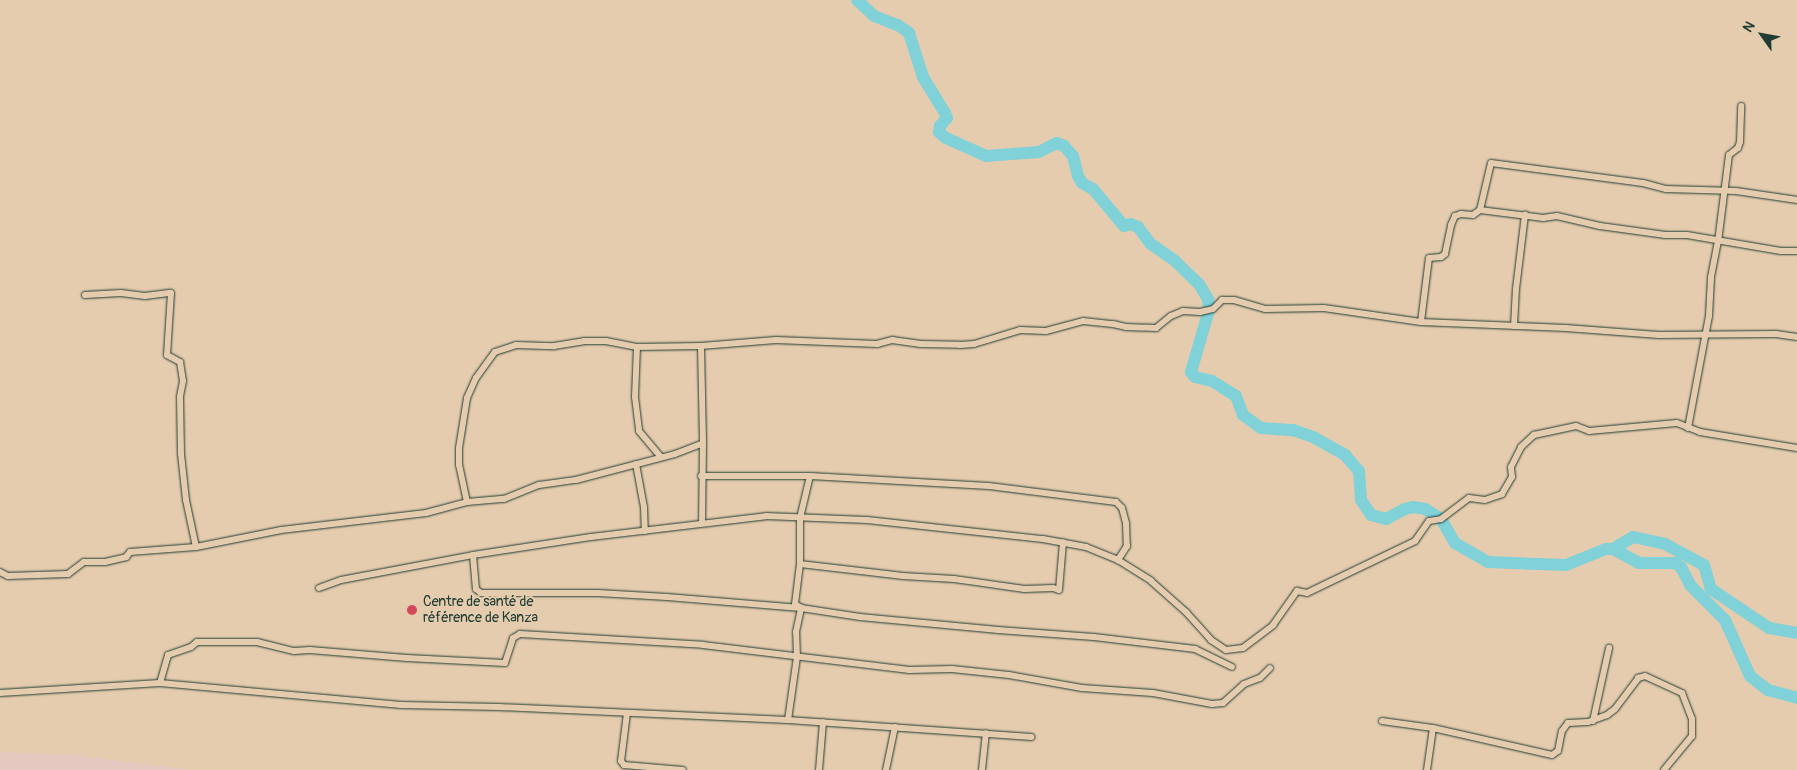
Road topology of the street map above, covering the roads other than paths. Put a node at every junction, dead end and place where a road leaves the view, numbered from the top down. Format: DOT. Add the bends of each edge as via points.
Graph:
graph roads {
  1 [pos="1741,106"];
  2 [pos="1724,192"];
  3 [pos="1797,200"];
  4 [pos="1480,210"];
  5 [pos="1525,215"];
  6 [pos="1718,242"];
  7 [pos="1797,251"];
  8 [pos="85,295"];
  9 [pos="1421,322"];
  10 [pos="1514,326"];
  11 [pos="1706,336"];
  12 [pos="1797,337"];
  13 [pos="700,346"];
  14 [pos="637,347"];
  15 [pos="1688,428"];
  16 [pos="703,443"];
  17 [pos="1797,448"];
  18 [pos="661,457"];
  19 [pos="636,464"];
  20 [pos="701,476"];
  21 [pos="810,476"];
  22 [pos="467,502"];
  23 [pos="800,518"];
  24 [pos="702,523"];
  25 [pos="645,531"];
  26 [pos="1063,542"];
  27 [pos="196,547"];
  28 [pos="473,555"];
  29 [pos="1118,560"];
  30 [pos="800,564"];
  31 [pos="0,572"];
  32 [pos="319,588"];
  33 [pos="801,608"];
  34 [pos="1609,648"];
  35 [pos="797,657"];
  36 [pos="1232,667"];
  37 [pos="1270,668"];
  38 [pos="160,682"];
  39 [pos="0,693"];
  40 [pos="626,713"];
  41 [pos="788,720"];
  42 [pos="1382,721"];
  43 [pos="1593,721"];
  44 [pos="822,722"];
  45 [pos="895,727"];
  46 [pos="1433,728"];
  47 [pos="986,733"];
  48 [pos="1032,737"];
  49 [pos="683,770"];
  50 [pos="819,770"];
  51 [pos="886,770"];
  52 [pos="982,770"];
  53 [pos="1427,770"];
  54 [pos="1664,770"];
  1 -- 2 [label="street" via="1740,142 1738,148 1729,153"];
  2 -- 3 [label="street"];
  2 -- 4 [label="street" via="1666,189 1643,183 1491,163"];
  2 -- 6 [label="street"];
  4 -- 5 [label="street"];
  4 -- 9 [label="street" via="1455,216 1445,254 1429,258"];
  5 -- 6 [label="street" via="1557,216 1600,226 1687,235"];
  5 -- 10 [label="street"];
  6 -- 7 [label="street"];
  6 -- 11 [label="street" via="1711,277"];
  8 -- 27 [label="street" via="171,293 167,355 180,362 183,381 180,397 181,454"];
  9 -- 10 [label="street"];
  9 -- 13 [label="street" via="1324,308 1264,309 1234,300 1222,300 1214,309 1183,311 1171,316 1156,328 1126,328 1106,322 1082,321 1046,331 1020,330 974,344 776,340"];
  10 -- 11 [label="street"];
  11 -- 12 [label="street" via="1776,334"];
  11 -- 15 [label="street"];
  13 -- 14 [label="street"];
  13 -- 16 [label="street"];
  14 -- 18 [label="street" via="635,397 639,431"];
  14 -- 22 [label="street" via="618,342 584,341 554,346 516,344 495,352 476,378 467,398 462,424 459,465"];
  15 -- 17 [label="street"];
  15 -- 29 [label="street" via="1677,423 1589,431 1576,426 1528,438 1514,460 1512,478 1502,494 1485,500 1469,498 1441,519 1429,521 1415,541 1307,593 1297,591 1272,625 1242,648 1226,650 1211,640 1151,581"];
  16 -- 18 [label="street"];
  16 -- 20 [label="street"];
  18 -- 19 [label="street"];
  19 -- 22 [label="street" via="576,480 539,485 504,499"];
  19 -- 25 [label="street"];
  20 -- 21 [label="street"];
  20 -- 24 [label="street"];
  21 -- 23 [label="street"];
  21 -- 29 [label="street" via="1025,489 1116,502 1122,508 1126,523 1126,546"];
  22 -- 27 [label="street" via="426,513 281,530"];
  23 -- 24 [label="street" via="766,516"];
  23 -- 26 [label="street" via="867,520"];
  23 -- 30 [label="street"];
  24 -- 25 [label="street"];
  25 -- 28 [label="street"];
  26 -- 29 [label="street" via="1086,546"];
  26 -- 30 [label="street" via="1060,590 1024,589"];
  27 -- 31 [label="street" via="130,552 105,562 84,562 68,574 8,576"];
  28 -- 32 [label="street" via="341,580"];
  28 -- 33 [label="street" via="476,589 481,593 598,593"];
  30 -- 33 [label="street" via="795,604"];
  33 -- 35 [label="street" via="796,632"];
  33 -- 36 [label="street" via="988,630 1162,643 1195,649"];
  34 -- 43 [label="street"];
  35 -- 37 [label="street" via="909,670 952,669 1009,675 1082,688 1153,693 1212,704 1223,703 1244,684 1260,678"];
  35 -- 38 [label="street" via="702,645 520,634 513,638 506,663 294,651 257,642 197,642 168,655"];
  35 -- 41 [label="street"];
  38 -- 39 [label="street"];
  38 -- 40 [label="street" via="400,704"];
  40 -- 41 [label="street"];
  40 -- 49 [label="street" via="621,761 624,765"];
  41 -- 44 [label="street"];
  42 -- 46 [label="street"];
  43 -- 46 [label="street" via="1568,723 1562,732 1558,751 1552,755"];
  43 -- 54 [label="street" via="1615,709 1641,676 1682,693 1692,720 1692,736"];
  44 -- 45 [label="street"];
  44 -- 50 [label="street"];
  45 -- 47 [label="street"];
  45 -- 51 [label="street"];
  46 -- 53 [label="street"];
  47 -- 48 [label="street"];
  47 -- 52 [label="street"];
}
